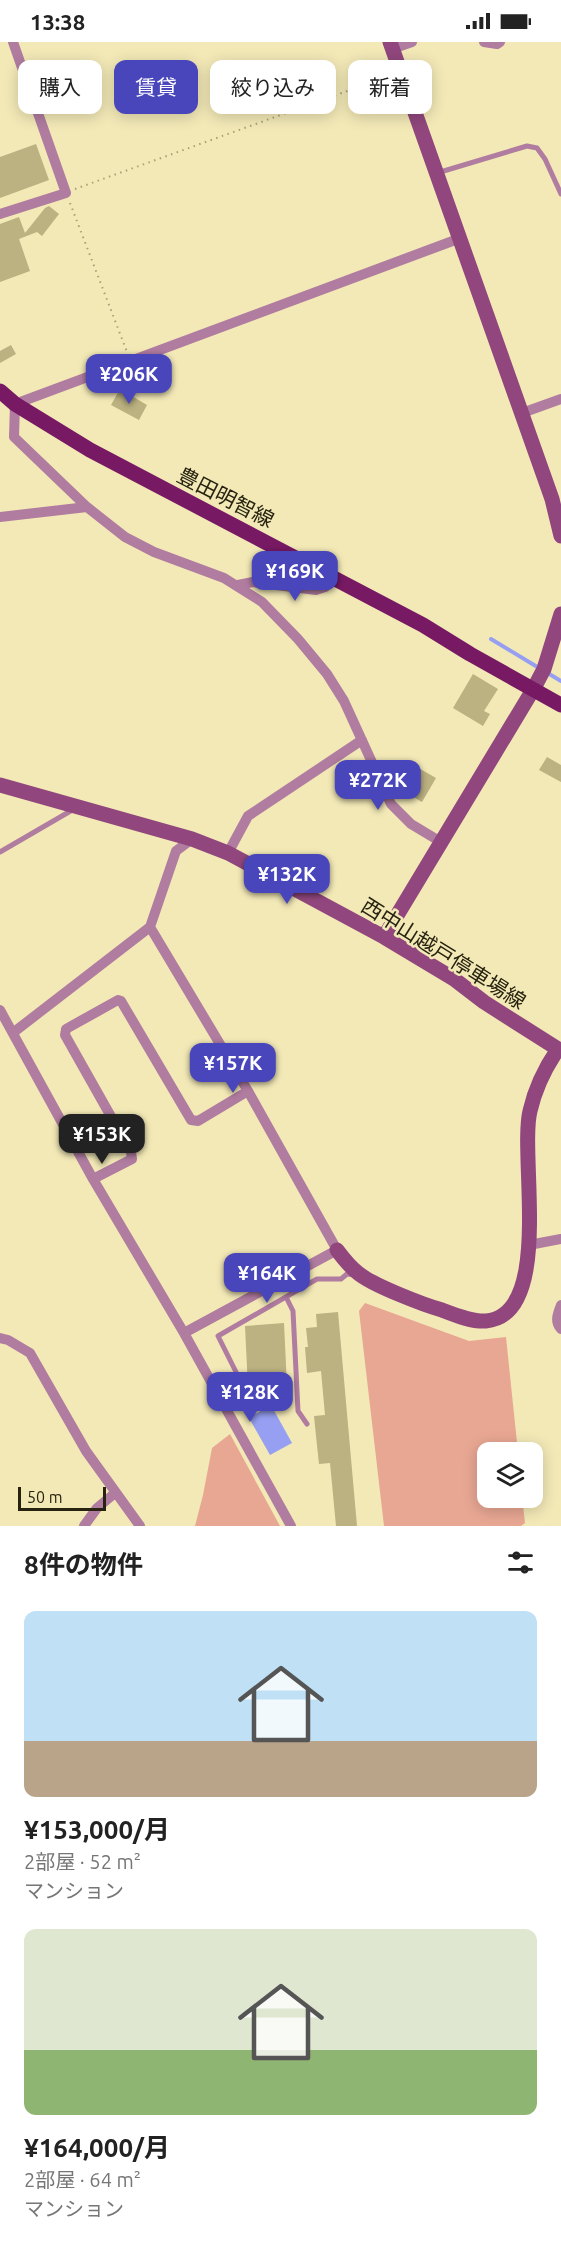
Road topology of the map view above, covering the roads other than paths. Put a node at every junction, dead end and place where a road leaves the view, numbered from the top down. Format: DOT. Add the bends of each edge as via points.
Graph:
graph roads {
  1 [pos="13,42"];
  2 [pos="412,42"];
  3 [pos="484,42"];
  4 [pos="500,42"];
  5 [pos="391,45"];
  6 [pos="435,173"];
  7 [pos="561,194"];
  8 [pos="0,214"];
  9 [pos="458,239"];
  10 [pos="0,391"];
  11 [pos="561,399"];
  12 [pos="15,404"];
  13 [pos="522,414"];
  14 [pos="552,499"];
  15 [pos="87,507"];
  16 [pos="561,514"];
  17 [pos="0,517"];
  18 [pos="561,536"];
  19 [pos="337,578"];
  20 [pos="238,585"];
  21 [pos="561,614"];
  22 [pos="534,688"];
  23 [pos="561,705"];
  24 [pos="362,740"];
  25 [pos="0,784"];
  26 [pos="78,806"];
  27 [pos="192,839"];
  28 [pos="441,842"];
  29 [pos="0,852"];
  30 [pos="228,853"];
  31 [pos="150,927"];
  32 [pos="384,937"];
  33 [pos="0,1010"];
  34 [pos="14,1032"];
  35 [pos="560,1050"];
  36 [pos="248,1091"];
  37 [pos="93,1179"];
  38 [pos="561,1239"];
  39 [pos="529,1245"];
  40 [pos="337,1250"];
  41 [pos="360,1275"];
  42 [pos="286,1297"];
  43 [pos="561,1305"];
  44 [pos="561,1329"];
  45 [pos="184,1334"];
  46 [pos="0,1338"];
  47 [pos="237,1374"];
  48 [pos="307,1424"];
  49 [pos="114,1493"];
  50 [pos="84,1526"];
  51 [pos="140,1526"];
  52 [pos="291,1526"];
  1 -- 8 [label="street" via="66,193"];
  2 -- 5 [label="street"];
  3 -- 4 [label="street"];
  5 -- 6 [label="street"];
  6 -- 7 [label="lane" via="527,146 537,148 545,159"];
  6 -- 9 [label="street"];
  9 -- 12 [label="street"];
  9 -- 13 [label="street"];
  10 -- 12 [label="main road, 豊田明智線"];
  11 -- 13 [label="street"];
  12 -- 15 [label="street" via="14,437"];
  12 -- 19 [label="main road, 豊田明智線" via="90,450"];
  13 -- 14 [label="street"];
  14 -- 16 [label="street"];
  14 -- 18 [label="street"];
  15 -- 17 [label="street"];
  15 -- 20 [label="street" via="125,537 154,552"];
  19 -- 20 [label="street" via="316,590 253,582"];
  19 -- 22 [label="main road, 豊田明智線"];
  20 -- 24 [label="street" via="294,634 327,674"];
  21 -- 22 [label="street"];
  22 -- 23 [label="main road, 豊田明智線"];
  22 -- 28 [label="street"];
  24 -- 28 [label="street" via="391,804 411,824"];
  24 -- 30 [label="street" via="248,816"];
  25 -- 26 [label="street, 西中山越戸停車場線"];
  26 -- 27 [label="street, 西中山越戸停車場線"];
  26 -- 29 [label="lane"];
  27 -- 30 [label="street, 西中山越戸停車場線"];
  27 -- 31 [label="street" via="176,851"];
  28 -- 32 [label="street"];
  30 -- 32 [label="street, 西中山越戸停車場線"];
  31 -- 34 [label="street"];
  31 -- 36 [label="street"];
  32 -- 35 [label="street, 西中山越戸停車場線"];
  33 -- 34 [label="street"];
  34 -- 37 [label="street"];
  35 -- 39 [label="street" via="544,1070 530,1113"];
  36 -- 37 [label="street" via="198,1121 191,1120 122,1001 97,1011 66,1029 65,1035 132,1159"];
  36 -- 40 [label="street"];
  37 -- 45 [label="street"];
  38 -- 39 [label="street"];
  39 -- 41 [label="street" via="520,1296 512,1308 486,1321 436,1308"];
  40 -- 41 [label="street"];
  40 -- 45 [label="street"];
  41 -- 42 [label="lane" via="317,1280"];
  42 -- 47 [label="lane" via="218,1336"];
  42 -- 48 [label="lane" via="293,1311 298,1411"];
  43 -- 44 [label="street" via="556,1318"];
  45 -- 52 [label="street"];
  46 -- 49 [label="street" via="30,1353"];
  49 -- 50 [label="street"];
  49 -- 51 [label="street"];
}
